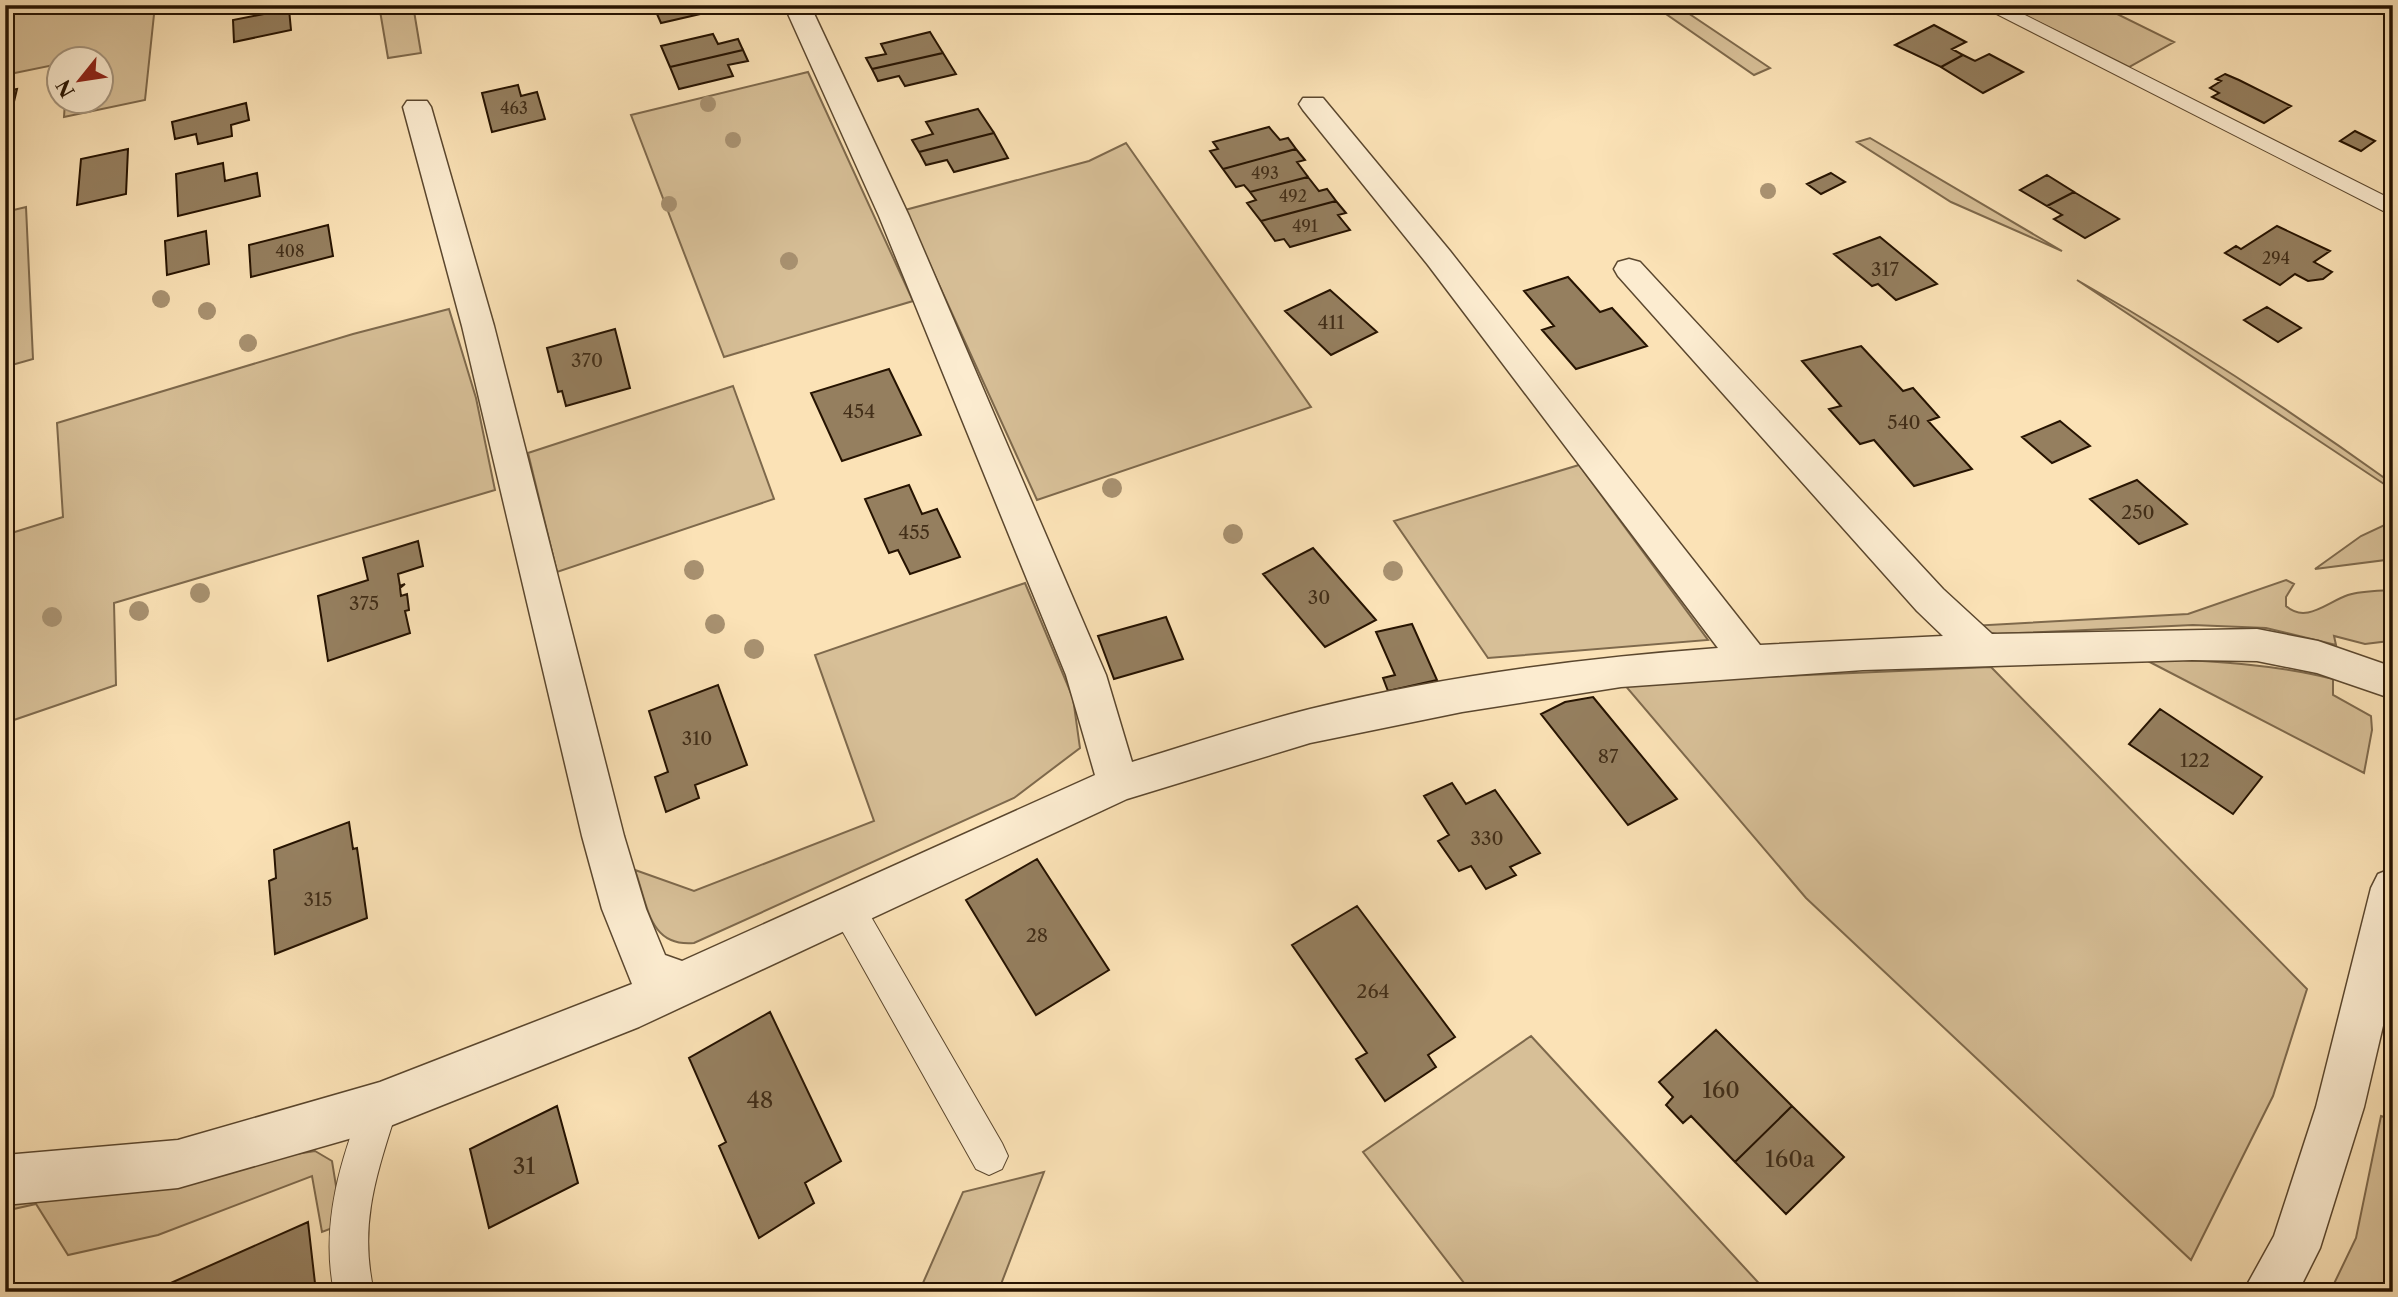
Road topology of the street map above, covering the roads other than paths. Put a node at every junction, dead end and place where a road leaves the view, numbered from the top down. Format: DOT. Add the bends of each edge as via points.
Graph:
graph roads {
  1 [pos="797,5"];
  2 [pos="1989,5"];
  3 [pos="1312,104"];
  4 [pos="417,107"];
  5 [pos="2393,209"];
  6 [pos="1629,270"];
  7 [pos="1983,650"];
  8 [pos="1749,661"];
  9 [pos="2393,683"];
  10 [pos="1118,784"];
  11 [pos="2393,888"];
  12 [pos="847,907"];
  13 [pos="682,984"];
  14 [pos="380,1106"];
  15 [pos="989,1156"];
  16 [pos="5,1180"];
  17 [pos="354,1292"];
  18 [pos="2269,1292"];
  1 -- 10 [label="street" via="894,216 1086,675"];
  2 -- 5 [label="lane"];
  3 -- 8 [label="street" via="1439,258"];
  4 -- 13 [label="street" via="478,326 624,909 649,970"];
  6 -- 7 [label="street" via="1930,600"];
  7 -- 8 [label="street"];
  7 -- 9 [label="street" via="2257,645 2318,657"];
  8 -- 10 [label="street" via="1622,671 1462,695 1310,726"];
  10 -- 12 [label="street"];
  11 -- 18 [label="street" via="2340,1107 2295,1248"];
  12 -- 13 [label="street"];
  12 -- 15 [label="lane"];
  13 -- 14 [label="street"];
  14 -- 16 [label="street" via="178,1164"];
  14 -- 17 [label="lane" via="351,1196 349,1269"];
}
